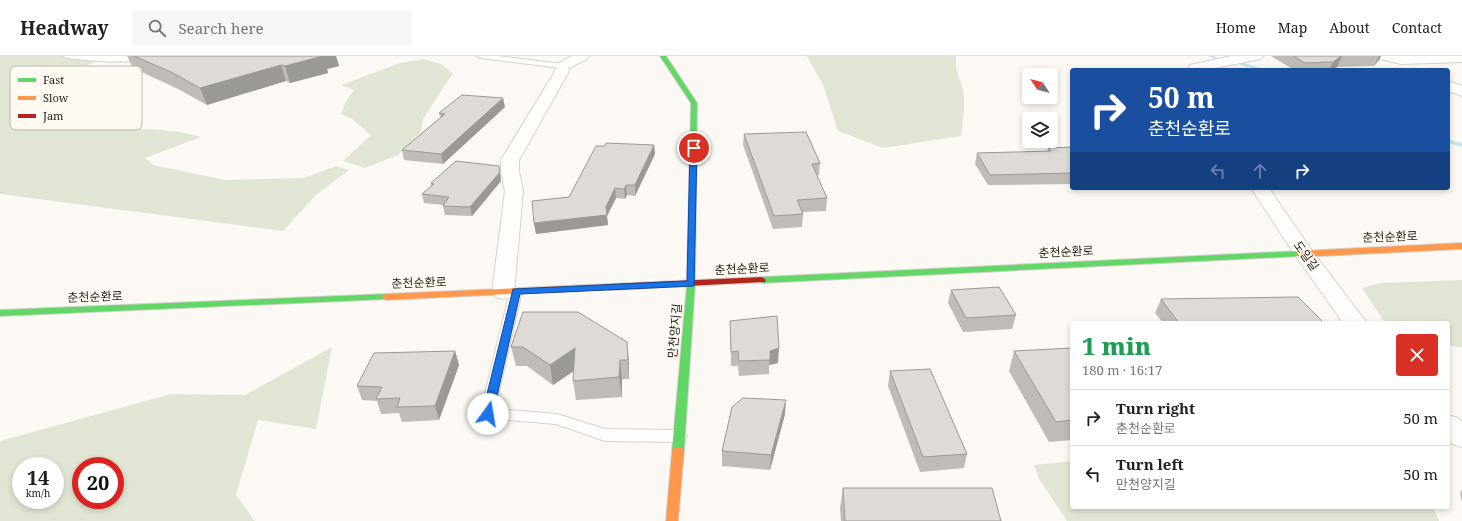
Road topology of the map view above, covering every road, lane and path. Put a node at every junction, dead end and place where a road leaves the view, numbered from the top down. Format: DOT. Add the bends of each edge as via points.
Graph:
graph roads {
  1 [pos="67,56"];
  2 [pos="148,56"];
  3 [pos="480,56"];
  4 [pos="582,56"];
  5 [pos="663,56"];
  6 [pos="1256,56"];
  7 [pos="1385,56"];
  8 [pos="1462,58"];
  9 [pos="1401,60"];
  10 [pos="562,66"];
  11 [pos="1195,68"];
  12 [pos="1416,68"];
  13 [pos="1261,190"];
  14 [pos="1462,246"];
  15 [pos="1302,252"];
  16 [pos="691,284"];
  17 [pos="509,291"];
  18 [pos="0,313"];
  19 [pos="1354,321"];
  20 [pos="1450,427"];
  21 [pos="679,436"];
  22 [pos="1462,437"];
  23 [pos="672,521"];
  1 -- 2 [label="lane" via="118,59"];
  3 -- 10 [label="lane"];
  4 -- 10 [label="street"];
  5 -- 16 [label="street, 만천양지길" via="694,103"];
  6 -- 11 [label="street"];
  7 -- 9 [label="street"];
  8 -- 9 [label="street"];
  9 -- 12 [label="street"];
  10 -- 17 [label="street" via="561,73 510,160 514,191"];
  13 -- 15 [label="street, 도일길"];
  14 -- 15 [label="street, 춘천순환로"];
  15 -- 16 [label="street, 춘천순환로"];
  15 -- 19 [label="street, 도일길"];
  16 -- 17 [label="street, 춘천순환로"];
  16 -- 21 [label="street, 만천양지길"];
  17 -- 18 [label="street, 춘천순환로"];
  17 -- 21 [label="lane" via="488,414 557,419 605,435"];
  20 -- 22 [label="street"];
  21 -- 23 [label="street, 만천양지길"];
}
